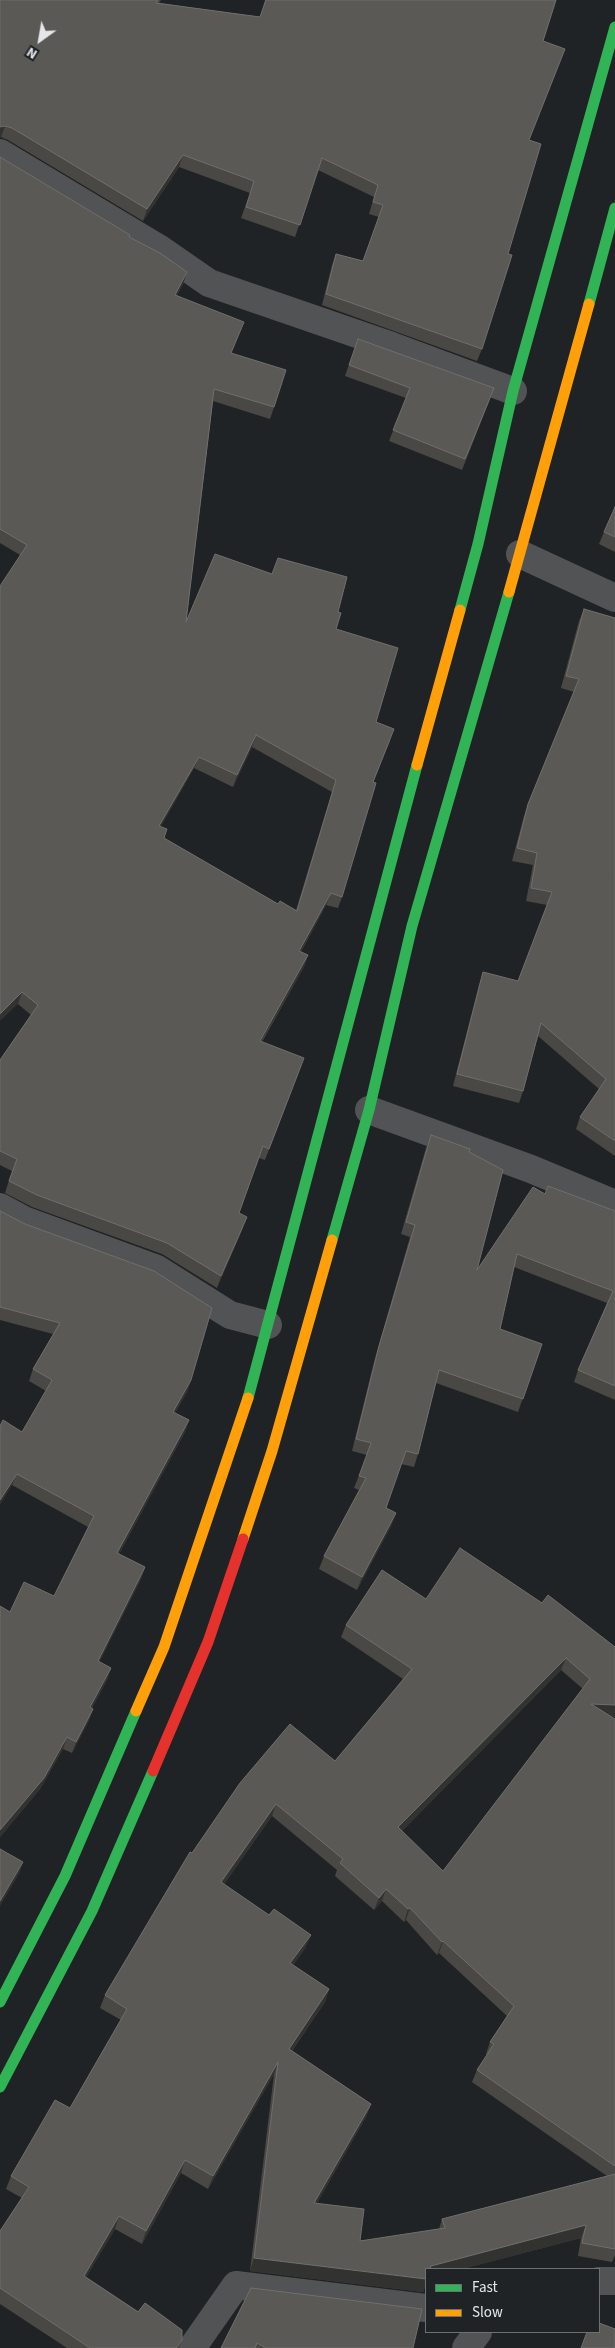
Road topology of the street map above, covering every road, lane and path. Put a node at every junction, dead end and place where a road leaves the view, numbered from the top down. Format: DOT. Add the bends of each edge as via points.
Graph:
graph roads {
  1 [pos="615,26"];
  2 [pos="0,153"];
  3 [pos="615,208"];
  4 [pos="513,391"];
  5 [pos="520,554"];
  6 [pos="615,598"];
  7 [pos="369,1110"];
  8 [pos="615,1204"];
  9 [pos="0,1207"];
  10 [pos="268,1325"];
  11 [pos="0,2002"];
  12 [pos="0,2087"];
  13 [pos="600,2281"];
  14 [pos="615,2281"];
  15 [pos="425,2308"];
  16 [pos="477,2333"];
  17 [pos="192,2348"];
  18 [pos="466,2348"];
  1 -- 4 [label="street"];
  2 -- 4 [label="street" via="160,249 209,283"];
  3 -- 5 [label="street"];
  4 -- 10 [label="street" via="478,544"];
  5 -- 6 [label="street"];
  5 -- 7 [label="street" via="412,926"];
  7 -- 8 [label="street" via="531,1169"];
  7 -- 12 [label="street" via="272,1451 208,1642 92,1911"];
  9 -- 10 [label="street" via="26,1221 158,1269 230,1315"];
  10 -- 11 [label="street" via="252,1386 164,1647 65,1876"];
  13 -- 14 [label="street"];
  15 -- 17 [label="street" via="236,2285"];
  16 -- 18 [label="street"];
}
